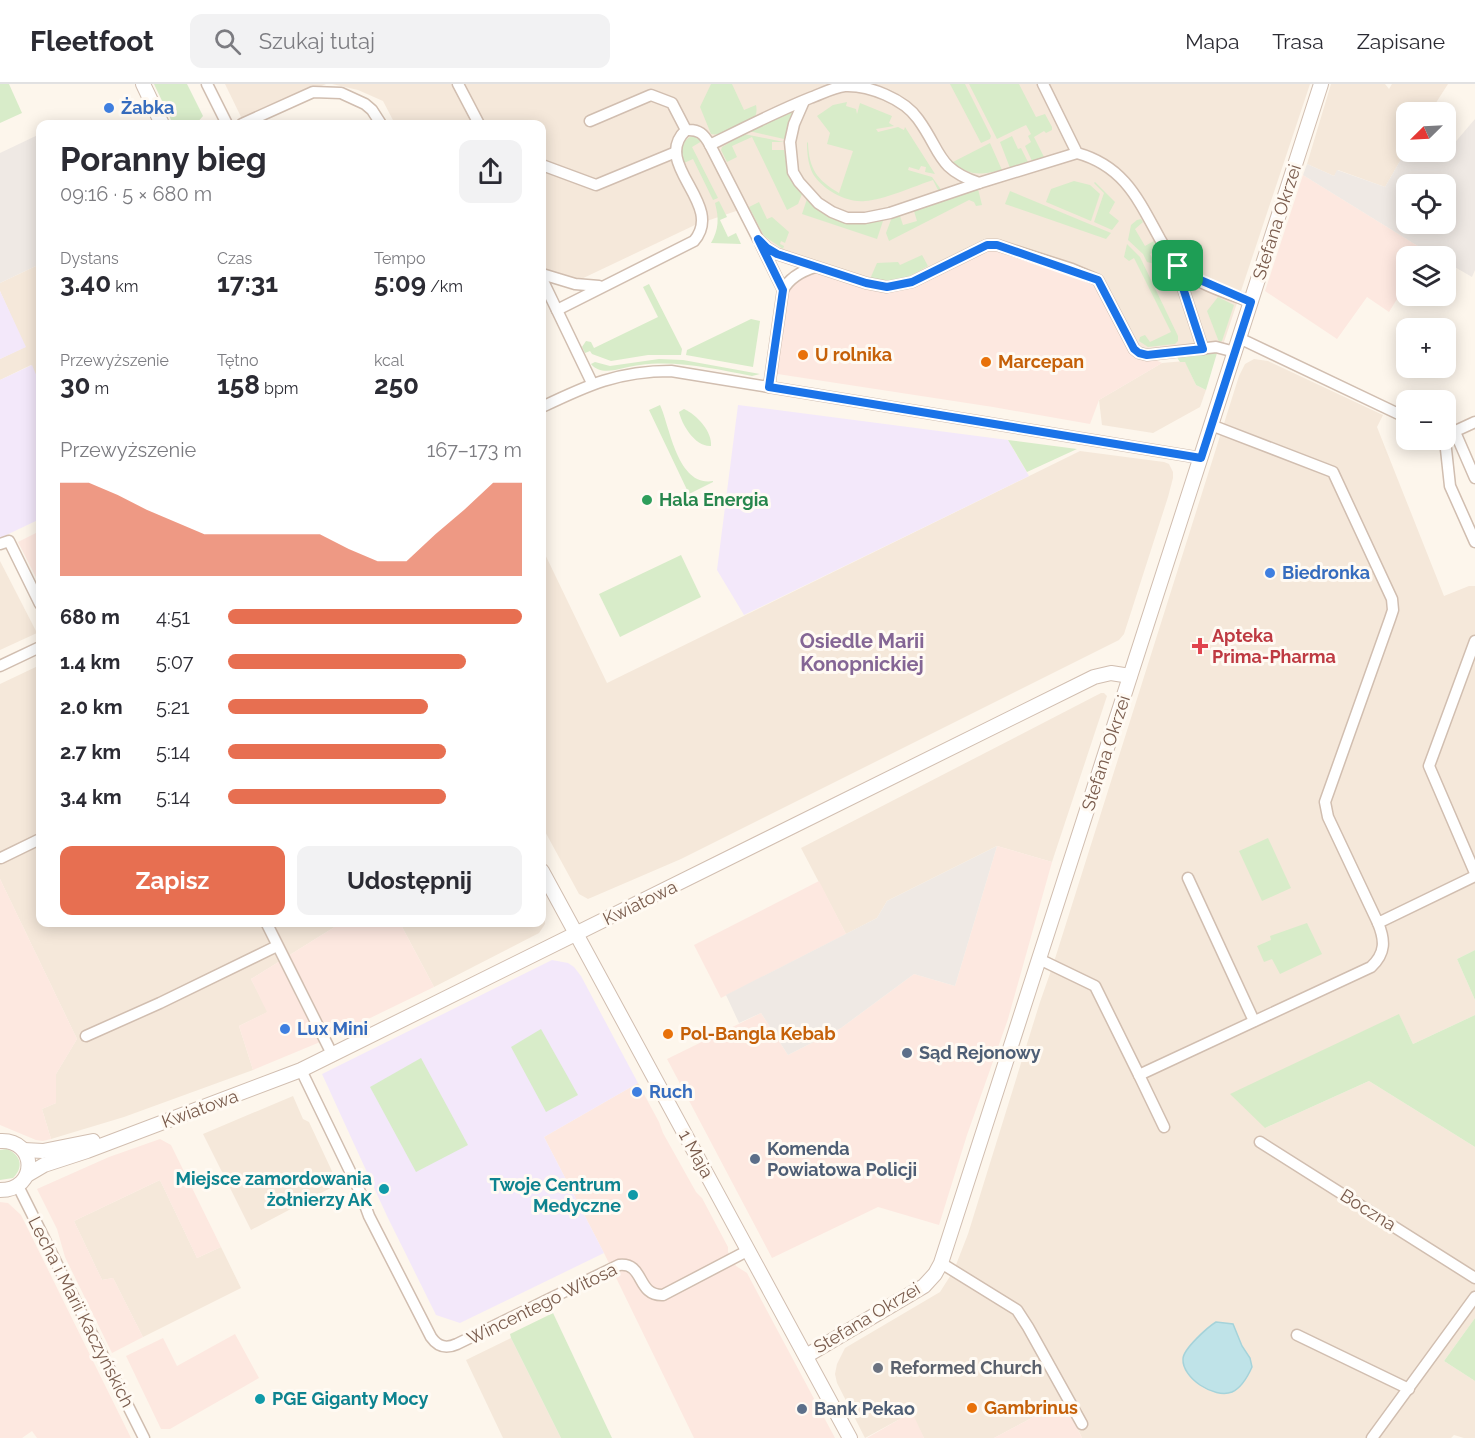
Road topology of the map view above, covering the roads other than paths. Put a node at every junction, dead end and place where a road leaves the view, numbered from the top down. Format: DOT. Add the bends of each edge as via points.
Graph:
graph roads {
  1 [pos="143,84"];
  2 [pos="207,84"];
  3 [pos="458,84"];
  4 [pos="1043,84"];
  5 [pos="1321,84"];
  6 [pos="804,100"];
  7 [pos="160,120"];
  8 [pos="225,120"];
  9 [pos="251,120"];
  10 [pos="378,120"];
  11 [pos="477,120"];
  12 [pos="590,121"];
  13 [pos="686,130"];
  14 [pos="710,145"];
  15 [pos="676,152"];
  16 [pos="1077,153"];
  17 [pos="546,166"];
  18 [pos="979,183"];
  19 [pos="758,239"];
  20 [pos="1178,266"];
  21 [pos="816,267"];
  22 [pos="546,275"];
  23 [pos="602,286"];
  24 [pos="546,287"];
  25 [pos="783,290"];
  26 [pos="1251,302"];
  27 [pos="557,310"];
  28 [pos="1239,338"];
  29 [pos="1203,349"];
  30 [pos="1235,352"];
  31 [pos="592,383"];
  32 [pos="769,387"];
  33 [pos="546,405"];
  34 [pos="1396,413"];
  35 [pos="1475,422"];
  36 [pos="1211,425"];
  37 [pos="1456,432"];
  38 [pos="1456,447"];
  39 [pos="1449,450"];
  40 [pos="1201,458"];
  41 [pos="1475,477"];
  42 [pos="1475,542"];
  43 [pos="0,544"];
  44 [pos="36,596"];
  45 [pos="1475,641"];
  46 [pos="36,648"];
  47 [pos="0,666"];
  48 [pos="1130,676"];
  49 [pos="36,841"];
  50 [pos="1,858"];
  51 [pos="1475,874"];
  52 [pos="546,878"];
  53 [pos="1188,878"];
  54 [pos="1378,923"];
  55 [pos="268,927"];
  56 [pos="576,934"];
  57 [pos="277,946"];
  58 [pos="1040,959"];
  59 [pos="1254,1021"];
  60 [pos="86,1036"];
  61 [pos="332,1054"];
  62 [pos="301,1070"];
  63 [pos="1140,1075"];
  64 [pos="1164,1127"];
  65 [pos="145,1128"];
  66 [pos="1,1140"];
  67 [pos="1260,1142"];
  68 [pos="24,1150"];
  69 [pos="22,1181"];
  70 [pos="0,1190"];
  71 [pos="749,1251"];
  72 [pos="941,1263"];
  73 [pos="1475,1278"];
  74 [pos="1475,1297"];
  75 [pos="1297,1335"];
  76 [pos="806,1356"];
  77 [pos="1409,1389"];
  78 [pos="1082,1424"];
  79 [pos="144,1438"];
  80 [pos="850,1438"];
  81 [pos="1372,1438"];
  1 -- 7 [label="street"];
  2 -- 8 [label="street"];
  3 -- 11 [label="street"];
  4 -- 16 [label="street"];
  5 -- 26 [label="street, Stefana Okrzei"];
  6 -- 14 [label="street"];
  6 -- 18 [label="street" via="844,86 887,96 910,109 951,171"];
  6 -- 18 [label="street" via="790,142 793,172 806,191 832,212 847,218 880,216"];
  9 -- 10 [label="street" via="313,92 341,93 364,104"];
  12 -- 13 [label="street" via="651,95 672,103"];
  13 -- 14 [label="street" via="700,132"];
  13 -- 15 [label="street"];
  14 -- 19 [label="street"];
  15 -- 17 [label="street" via="596,185"];
  15 -- 23 [label="street" via="703,215 699,234 694,241"];
  16 -- 18 [label="street"];
  16 -- 20 [label="street" via="1097,159 1129,187"];
  19 -- 21 [label="street" via="777,254"];
  19 -- 25 [label="street"];
  20 -- 26 [label="street" via="1191,276"];
  20 -- 29 [label="street"];
  21 -- 25 [label="street" via="792,278"];
  21 -- 29 [label="street" via="877,286 901,286 987,245 997,245 1098,280 1139,353"];
  22 -- 23 [label="street" via="575,284"];
  23 -- 27 [label="street"];
  24 -- 27 [label="street"];
  25 -- 32 [label="street"];
  26 -- 28 [label="street, Stefana Okrzei"];
  27 -- 31 [label="street"];
  28 -- 30 [label="street, Stefana Okrzei"];
  28 -- 34 [label="street"];
  29 -- 30 [label="street" via="1216,347"];
  30 -- 36 [label="street, Stefana Okrzei"];
  31 -- 32 [label="street" via="640,372 671,371"];
  31 -- 33 [label="street"];
  32 -- 40 [label="street"];
  35 -- 37 [label="street"];
  36 -- 40 [label="street, Stefana Okrzei"];
  36 -- 54 [label="street" via="1333,472 1392,598 1393,610 1325,805"];
  38 -- 41 [label="street"];
  39 -- 42 [label="street" via="1450,486"];
  40 -- 48 [label="street, Stefana Okrzei"];
  43 -- 44 [label="street" via="9,540"];
  45 -- 51 [label="street" via="1429,766"];
  46 -- 47 [label="street"];
  48 -- 56 [label="street, Kwiatowa" via="1111,673 1094,677"];
  48 -- 58 [label="street, Stefana Okrzei"];
  49 -- 50 [label="street"];
  51 -- 54 [label="street"];
  52 -- 56 [label="street, 1 Maja"];
  53 -- 59 [label="street"];
  54 -- 59 [label="street" via="1384,943 1371,967"];
  55 -- 57 [label="street"];
  56 -- 61 [label="street, Kwiatowa"];
  56 -- 71 [label="street, 1 Maja"];
  57 -- 60 [label="street"];
  57 -- 61 [label="street"];
  58 -- 63 [label="street" via="1095,986"];
  58 -- 72 [label="street, Stefana Okrzei"];
  59 -- 63 [label="street"];
  61 -- 62 [label="street, Kwiatowa"];
  62 -- 65 [label="street, Kwiatowa"];
  62 -- 71 [label="street, Wincentego Witosa" via="383,1245 431,1337 440,1346 458,1344 619,1265 630,1265 650,1293 663,1295"];
  63 -- 64 [label="street"];
  65 -- 68 [label="street, Kwiatowa" via="43,1152"];
  65 -- 69 [label="street, Kwiatowa" via="44,1165"];
  66 -- 68 [label="street"];
  67 -- 73 [label="street, Boczna"];
  68 -- 69 [label="street" via="29,1163"];
  69 -- 70 [label="street, Kwiatowa" via="8,1190"];
  69 -- 79 [label="street, Lecha i Marii Kaczyńskich"];
  71 -- 76 [label="street, 1 Maja"];
  72 -- 76 [label="street, Stefana Okrzei" via="924,1286"];
  72 -- 78 [label="street" via="1017,1310"];
  74 -- 77 [label="street"];
  75 -- 77 [label="street"];
  76 -- 80 [label="street, 1 Maja"];
  77 -- 81 [label="street"];
}
